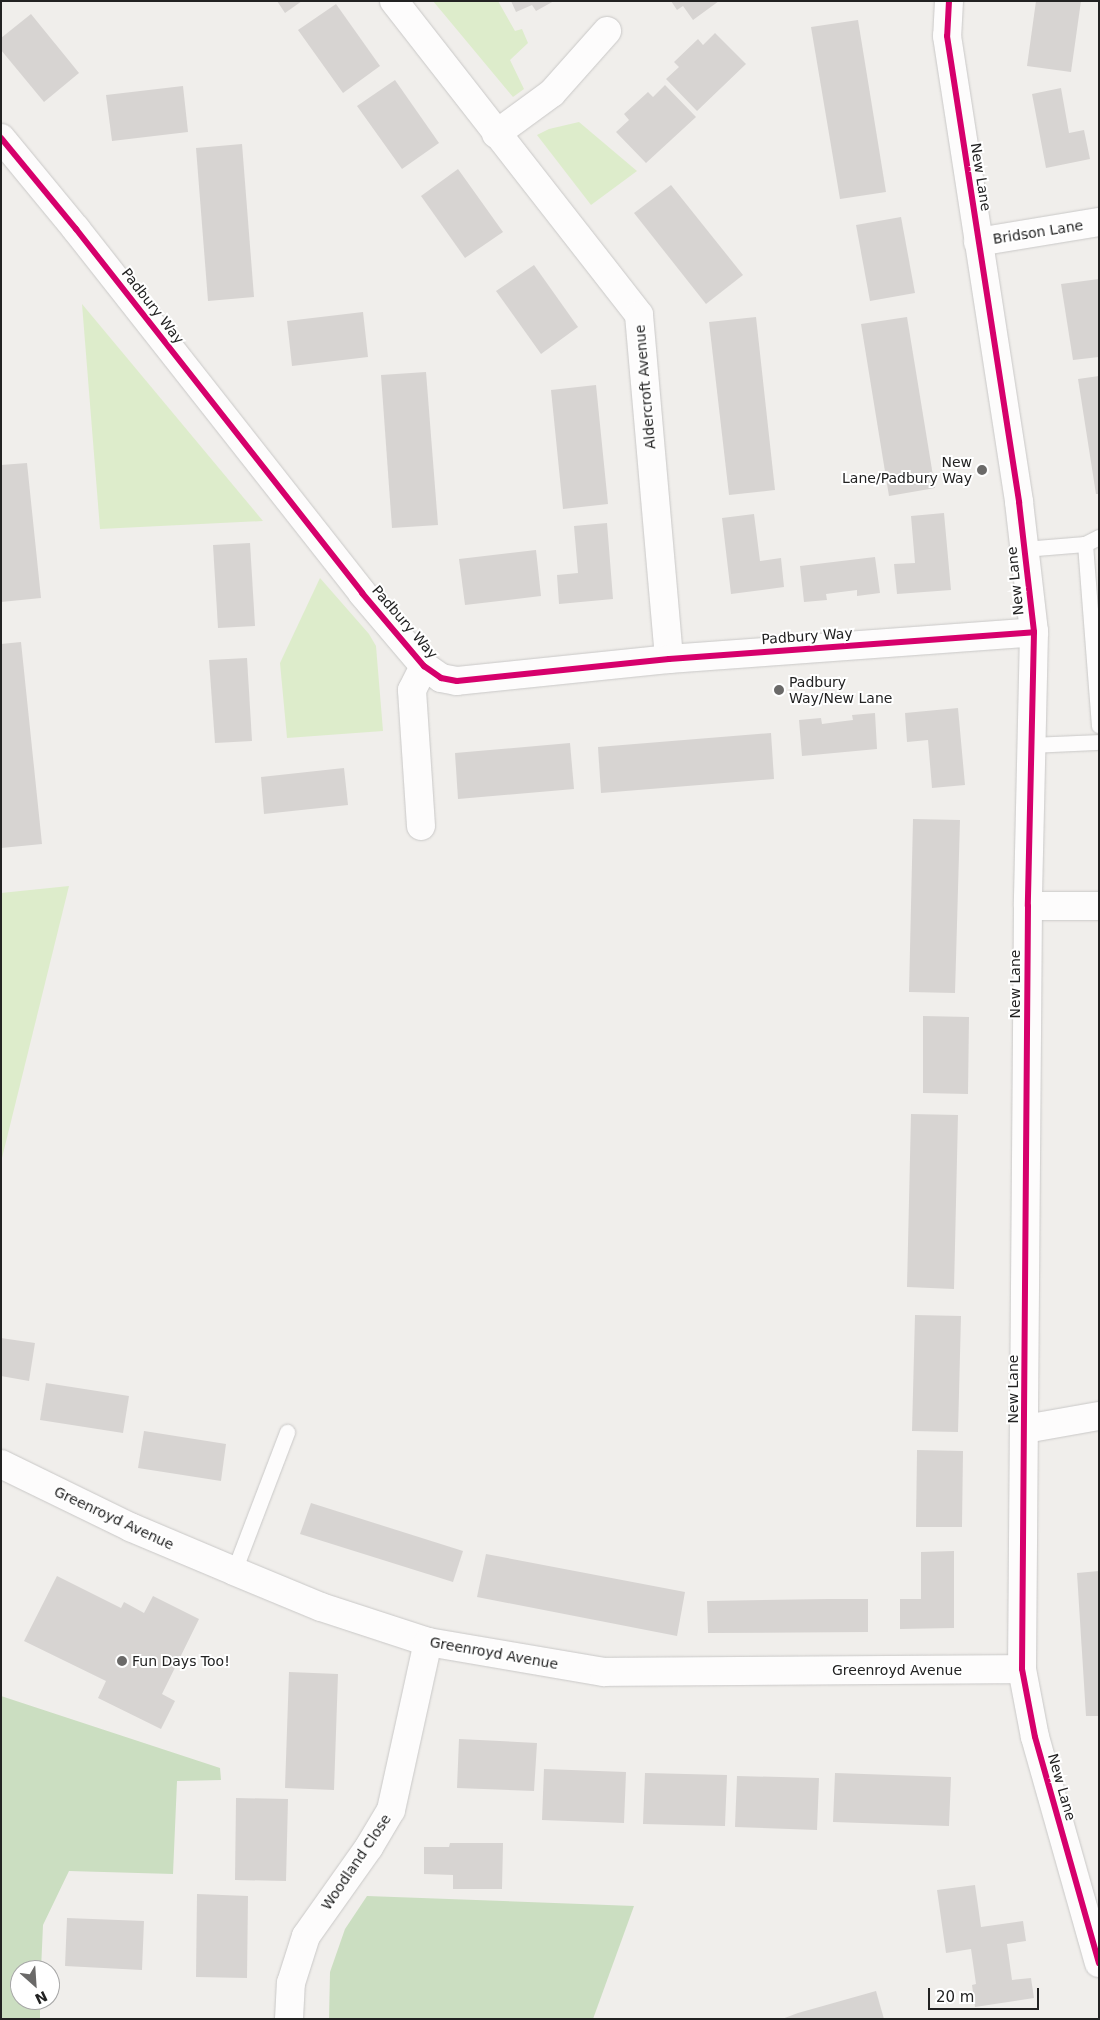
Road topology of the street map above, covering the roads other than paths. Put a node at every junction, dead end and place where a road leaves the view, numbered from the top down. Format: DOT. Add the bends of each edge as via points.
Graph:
graph roads {
  1 [pos="394,1"];
  2 [pos="949,1"];
  3 [pos="607,31"];
  4 [pos="496,134"];
  5 [pos="1,138"];
  6 [pos="1099,222"];
  7 [pos="978,242"];
  8 [pos="1099,538"];
  9 [pos="1085,544"];
  10 [pos="1024,549"];
  11 [pos="1034,632"];
  12 [pos="669,659"];
  13 [pos="424,666"];
  14 [pos="1099,725"];
  15 [pos="1099,742"];
  16 [pos="1032,745"];
  17 [pos="421,826"];
  18 [pos="1028,906"];
  19 [pos="1099,906"];
  20 [pos="1099,1416"];
  21 [pos="1025,1429"];
  22 [pos="287,1432"];
  23 [pos="1,1464"];
  24 [pos="234,1571"];
  25 [pos="428,1642"];
  26 [pos="1022,1669"];
  27 [pos="1099,1963"];
  28 [pos="289,2019"];
  1 -- 4 [label="street, Aldercroft Avenue"];
  2 -- 7 [label="street, New Lane" via="947,36"];
  3 -- 4 [label="street" via="552,93"];
  4 -- 12 [label="street, Aldercroft Avenue" via="639,315"];
  5 -- 13 [label="street, Padbury Way" via="362,593"];
  6 -- 7 [label="street, Bridson Lane"];
  7 -- 10 [label="street, New Lane"];
  8 -- 9 [label="lane"];
  9 -- 10 [label="lane"];
  9 -- 14 [label="lane"];
  10 -- 11 [label="street, New Lane"];
  11 -- 12 [label="street, Padbury Way"];
  11 -- 16 [label="street, New Lane"];
  12 -- 13 [label="street, Padbury Way" via="457,681 441,678"];
  13 -- 17 [label="street, Padbury Way" via="412,690"];
  15 -- 16 [label="lane"];
  16 -- 18 [label="street, New Lane"];
  18 -- 19 [label="street"];
  18 -- 21 [label="street, New Lane"];
  20 -- 21 [label="street"];
  21 -- 26 [label="street, New Lane"];
  22 -- 24 [label="lane"];
  23 -- 24 [label="street, Greenroyd Avenue" via="130,1527"];
  24 -- 25 [label="street, Greenroyd Avenue" via="321,1607"];
  25 -- 26 [label="street, Greenroyd Avenue" via="604,1672"];
  25 -- 28 [label="street, Woodland Close" via="391,1810 306,1936 291,1983"];
  26 -- 27 [label="street, New Lane" via="1036,1737"];
}
